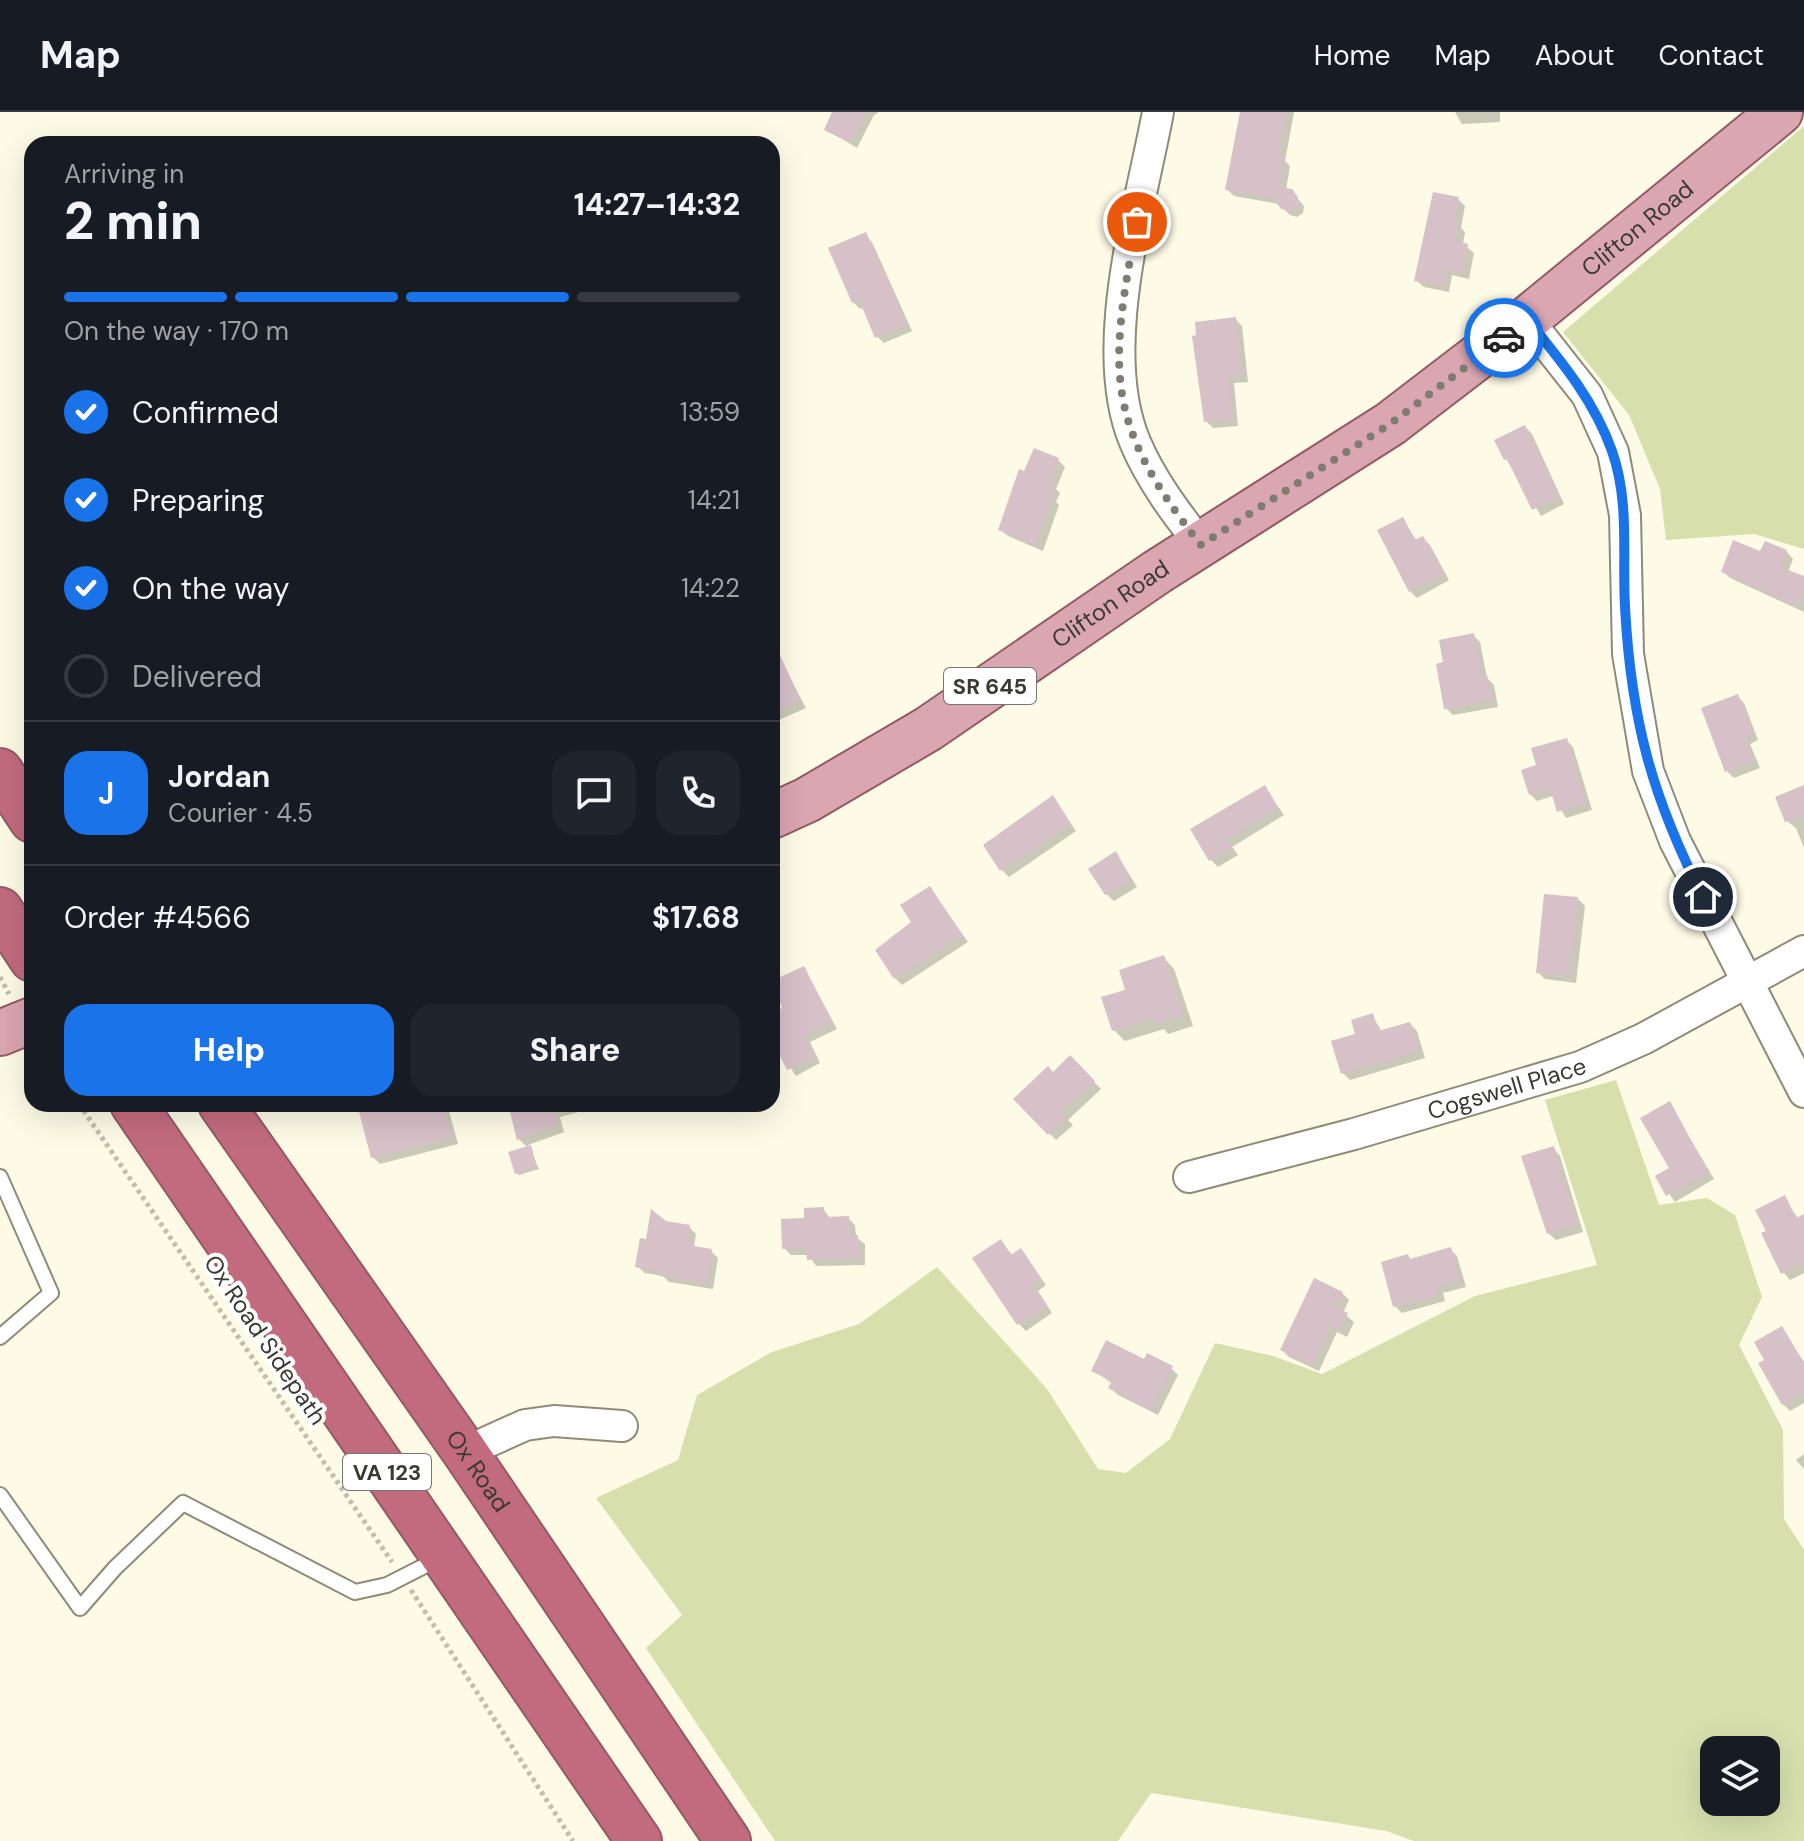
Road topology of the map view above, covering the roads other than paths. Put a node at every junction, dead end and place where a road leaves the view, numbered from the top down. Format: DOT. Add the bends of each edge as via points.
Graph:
graph roads {
  1 [pos="1158,112"];
  2 [pos="1780,112"];
  3 [pos="1527,319"];
  4 [pos="1201,545"];
  5 [pos="0,771"];
  6 [pos="24,808"];
  7 [pos="780,812"];
  8 [pos="0,910"];
  9 [pos="24,947"];
  10 [pos="1804,951"];
  11 [pos="1745,982"];
  12 [pos="24,1023"];
  13 [pos="0,1033"];
  14 [pos="1804,1092"];
  15 [pos="139,1112"];
  16 [pos="230,1112"];
  17 [pos="0,1177"];
  18 [pos="1189,1177"];
  19 [pos="0,1337"];
  20 [pos="622,1426"];
  21 [pos="465,1452"];
  22 [pos="0,1495"];
  23 [pos="445,1556"];
  24 [pos="639,1841"];
  25 [pos="728,1841"];
  1 -- 4 [label="street" via="1121,311 1118,381 1135,443 1165,497"];
  2 -- 3 [label="main road, Clifton Road / SR 645"];
  3 -- 4 [label="main road, Clifton Road / SR 645" via="1390,424"];
  3 -- 11 [label="street" via="1587,395 1613,452 1625,515 1628,654 1648,771 1675,841"];
  4 -- 7 [label="main road, Clifton Road / SR 645" via="928,729"];
  5 -- 6 [label="highway"];
  8 -- 9 [label="highway"];
  10 -- 11 [label="street, Cogswell Place"];
  11 -- 14 [label="street"];
  11 -- 18 [label="street, Cogswell Place" via="1580,1067"];
  12 -- 13 [label="main road"];
  15 -- 23 [label="highway, VA 123"];
  16 -- 21 [label="highway, Ox Road / VA 123"];
  17 -- 19 [label="lane" via="51,1293"];
  20 -- 21 [label="street" via="554,1421 525,1425"];
  21 -- 25 [label="highway, Ox Road / VA 123"];
  22 -- 23 [label="lane" via="80,1608 183,1503 355,1592 387,1585"];
  23 -- 24 [label="highway, VA 123"];
}
